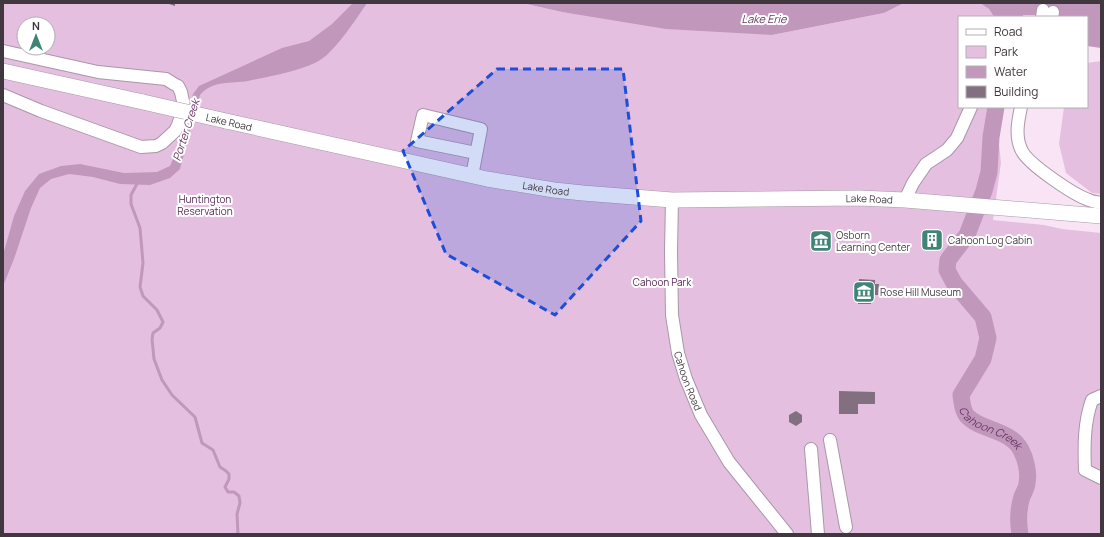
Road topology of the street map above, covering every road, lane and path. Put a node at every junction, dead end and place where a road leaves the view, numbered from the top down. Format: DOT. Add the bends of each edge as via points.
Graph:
graph roads {
  1 [pos="3,51"];
  2 [pos="3,71"];
  3 [pos="3,95"];
  4 [pos="972,108"];
  5 [pos="1021,108"];
  6 [pos="476,153"];
  7 [pos="472,176"];
  8 [pos="672,200"];
  9 [pos="905,200"];
  10 [pos="1101,203"];
  11 [pos="1101,216"];
  12 [pos="1101,396"];
  13 [pos="830,440"];
  14 [pos="811,450"];
  15 [pos="1101,478"];
  16 [pos="845,532"];
  17 [pos="787,534"];
  18 [pos="818,534"];
  1 -- 3 [label="street" via="98,72 166,80 178,86 184,106 178,125 169,137 156,146 141,147"];
  2 -- 7 [label="main road, Lake Road, bridge"];
  4 -- 9 [label="street" via="957,138 947,150 926,164"];
  5 -- 10 [label="street" via="1018,134 1021,150 1029,160 1072,192 1090,201"];
  6 -- 6 [label="street" via="481,129 423,115 417,141"];
  6 -- 7 [label="street"];
  7 -- 8 [label="main road, Lake Road" via="554,190"];
  8 -- 9 [label="main road, Lake Road"];
  8 -- 17 [label="street, Cahoon Road" via="672,315 678,353 686,379 702,415 729,462"];
  9 -- 11 [label="main road, Lake Road"];
  12 -- 15 [label="street" via="1092,400 1088,409 1084,440 1085,470"];
  13 -- 16 [label="street"];
  14 -- 18 [label="street"];
}
